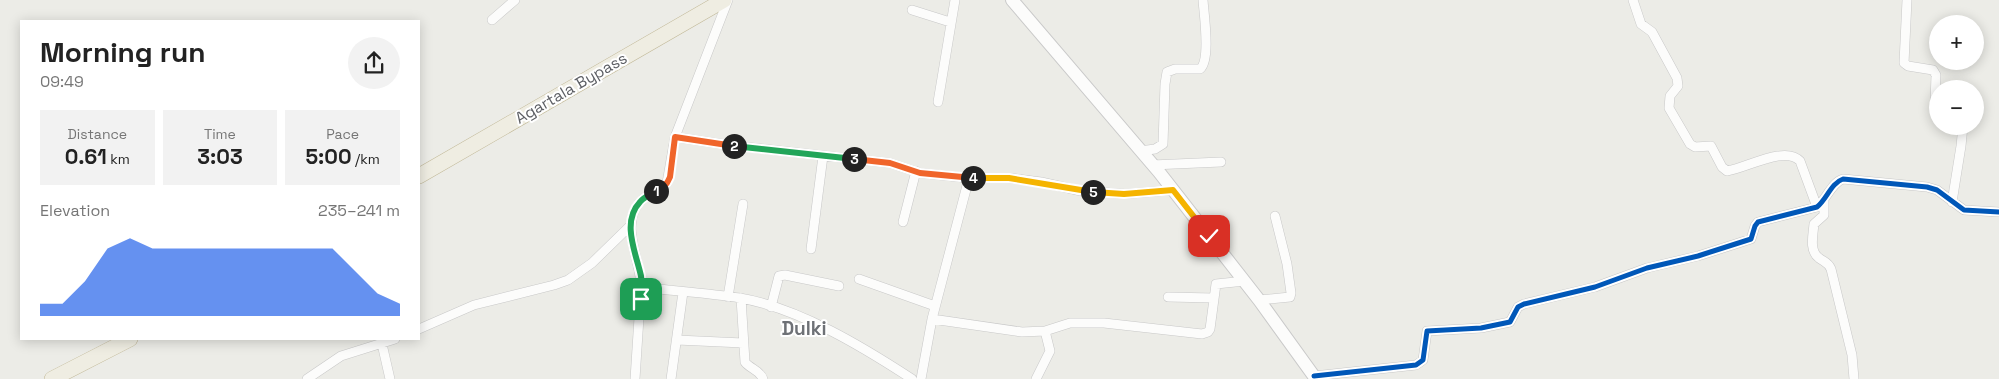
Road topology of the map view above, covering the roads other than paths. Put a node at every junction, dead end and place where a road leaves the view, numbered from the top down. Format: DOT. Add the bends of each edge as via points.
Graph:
graph roads {
  1 [pos="515,0"];
  2 [pos="724,0"];
  3 [pos="728,0"];
  4 [pos="955,0"];
  5 [pos="1012,0"];
  6 [pos="1203,0"];
  7 [pos="1632,0"];
  8 [pos="1907,0"];
  9 [pos="912,10"];
  10 [pos="492,20"];
  11 [pos="950,22"];
  12 [pos="1936,80"];
  13 [pos="938,102"];
  14 [pos="1962,135"];
  15 [pos="675,137"];
  16 [pos="1140,151"];
  17 [pos="823,156"];
  18 [pos="1221,162"];
  19 [pos="1152,165"];
  20 [pos="916,172"];
  21 [pos="420,175"];
  22 [pos="969,178"];
  23 [pos="1173,190"];
  24 [pos="1952,202"];
  25 [pos="743,204"];
  26 [pos="1820,204"];
  27 [pos="1999,212"];
  28 [pos="1275,216"];
  29 [pos="903,222"];
  30 [pos="630,225"];
  31 [pos="812,249"];
  32 [pos="859,280"];
  33 [pos="1245,281"];
  34 [pos="839,286"];
  35 [pos="641,287"];
  36 [pos="684,292"];
  37 [pos="728,297"];
  38 [pos="1168,297"];
  39 [pos="741,298"];
  40 [pos="1213,298"];
  41 [pos="1260,300"];
  42 [pos="935,306"];
  43 [pos="771,307"];
  44 [pos="932,319"];
  45 [pos="420,329"];
  46 [pos="1044,330"];
  47 [pos="128,340"];
  48 [pos="392,340"];
  49 [pos="677,340"];
  50 [pos="743,343"];
  51 [pos="382,344"];
  52 [pos="1315,378"];
  53 [pos="52,379"];
  54 [pos="307,379"];
  55 [pos="390,379"];
  56 [pos="635,379"];
  57 [pos="671,379"];
  58 [pos="763,379"];
  59 [pos="912,379"];
  60 [pos="921,379"];
  61 [pos="1036,379"];
  62 [pos="1854,379"];
  1 -- 10 [label="street"];
  2 -- 21 [label="highway, Agartala Bypass"];
  3 -- 15 [label="street"];
  4 -- 11 [label="street"];
  5 -- 16 [label="street"];
  6 -- 16 [label="street" via="1204,65 1200,69 1168,72 1163,144"];
  7 -- 26 [label="street" via="1641,24 1652,32 1676,78 1678,86 1670,96 1669,108 1690,144 1695,147 1712,146 1722,167 1728,171 1783,154 1796,157"];
  8 -- 12 [label="street" via="1904,63 1934,70"];
  9 -- 11 [label="street"];
  11 -- 13 [label="street"];
  14 -- 24 [label="street"];
  15 -- 17 [label="street"];
  15 -- 30 [label="street" via="667,183 638,203"];
  16 -- 19 [label="street"];
  17 -- 20 [label="street" via="890,163"];
  17 -- 31 [label="street"];
  18 -- 19 [label="street"];
  19 -- 23 [label="street"];
  20 -- 22 [label="street"];
  20 -- 29 [label="street"];
  22 -- 23 [label="street" via="1009,178 1074,190 1124,194"];
  22 -- 42 [label="street"];
  23 -- 33 [label="street"];
  24 -- 26 [label="street" via="1927,187 1843,179 1835,184"];
  24 -- 27 [label="street" via="1964,210"];
  25 -- 37 [label="street"];
  26 -- 52 [label="street" via="1758,222 1751,239 1733,246 1648,268 1595,287 1524,304 1518,307 1510,322 1481,328 1427,331 1423,360 1416,365"];
  26 -- 62 [label="street" via="1824,215 1814,224 1813,249 1831,269 1852,355"];
  28 -- 41 [label="street" via="1292,293 1283,299"];
  30 -- 35 [label="street"];
  30 -- 45 [label="street" via="592,263 568,280 474,305"];
  32 -- 42 [label="street"];
  33 -- 40 [label="street" via="1216,284"];
  33 -- 41 [label="street"];
  34 -- 43 [label="street" via="779,276"];
  35 -- 36 [label="street"];
  35 -- 56 [label="street"];
  36 -- 37 [label="street"];
  36 -- 49 [label="street"];
  37 -- 39 [label="street"];
  38 -- 40 [label="street"];
  39 -- 43 [label="street"];
  39 -- 50 [label="street"];
  40 -- 46 [label="street" via="1210,329 1202,334 1104,322 1070,323"];
  41 -- 52 [label="street"];
  42 -- 44 [label="street"];
  43 -- 59 [label="street" via="841,336"];
  44 -- 46 [label="street" via="1022,332"];
  44 -- 60 [label="street"];
  46 -- 61 [label="street" via="1050,351"];
  47 -- 53 [label="highway"];
  48 -- 51 [label="street"];
  49 -- 50 [label="street"];
  49 -- 57 [label="street"];
  50 -- 58 [label="street" via="745,362"];
  51 -- 54 [label="street" via="341,356"];
  51 -- 55 [label="street"];
}
